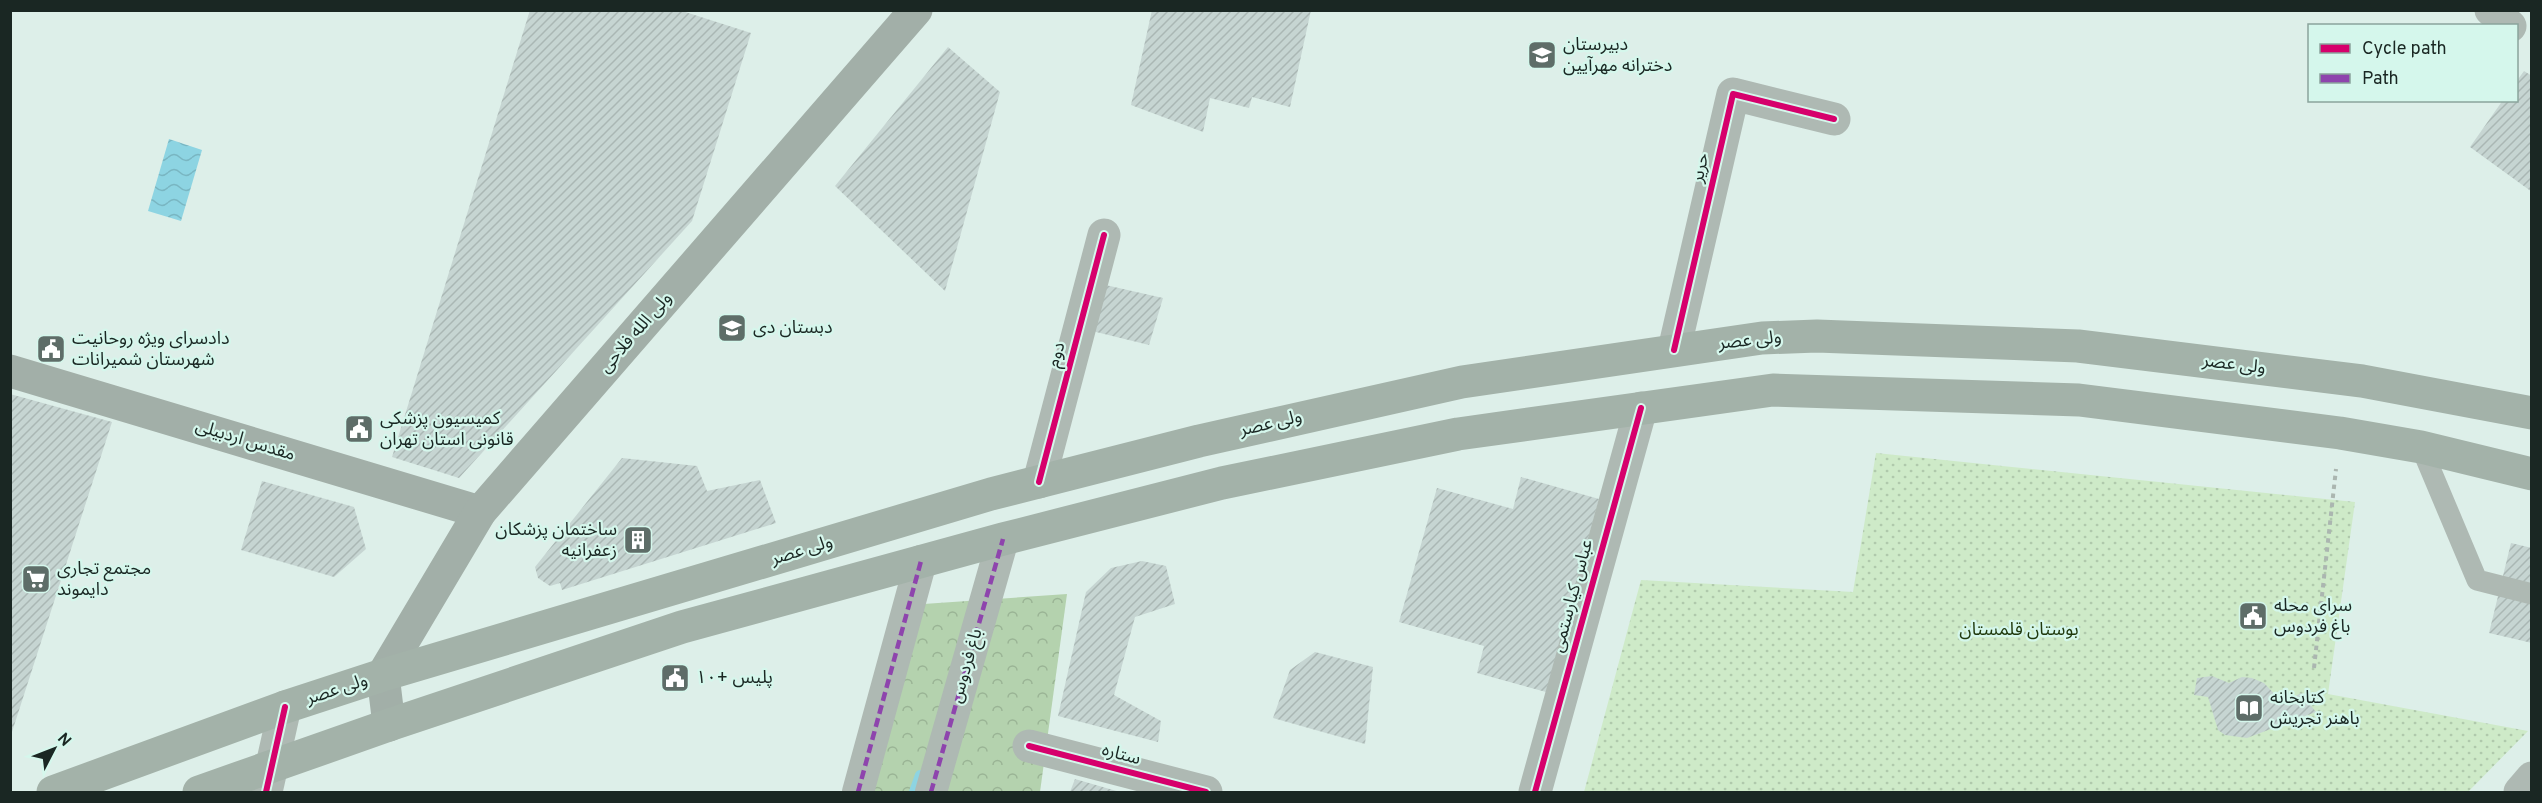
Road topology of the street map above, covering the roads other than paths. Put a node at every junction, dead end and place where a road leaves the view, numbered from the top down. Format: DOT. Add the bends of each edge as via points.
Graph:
graph roads {
  1 [pos="916,10"];
  2 [pos="2491,10"];
  3 [pos="2508,24"];
  4 [pos="2518,32"];
  5 [pos="2532,43"];
  6 [pos="1834,119"];
  7 [pos="1104,236"];
  8 [pos="1674,350"];
  9 [pos="10,371"];
  10 [pos="1641,408"];
  11 [pos="2532,413"];
  12 [pos="2421,447"];
  13 [pos="2532,474"];
  14 [pos="1039,482"];
  15 [pos="480,512"];
  16 [pos="1003,538"];
  17 [pos="921,561"];
  18 [pos="2532,594"];
  19 [pos="383,675"];
  20 [pos="285,707"];
  21 [pos="389,725"];
  22 [pos="1029,746"];
  23 [pos="2532,778"];
  24 [pos="270,779"];
  25 [pos="53,792"];
  26 [pos="199,792"];
  27 [pos="858,792"];
  28 [pos="931,792"];
  29 [pos="1206,792"];
  30 [pos="1535,792"];
  31 [pos="2520,792"];
  1 -- 15 [label="main road, ولی‌ الله فلاحی"];
  2 -- 3 [label="street"];
  4 -- 5 [label="street"];
  6 -- 8 [label="street, حریر" via="1733,94"];
  7 -- 14 [label="street, دوم"];
  8 -- 11 [label="main road, ولی عصر" via="1762,338 1817,336 2078,346 2362,381"];
  8 -- 14 [label="main road, ولی عصر" via="1462,382 1199,441"];
  9 -- 15 [label="main road, مقدس اردبیلی"];
  10 -- 12 [label="main road" via="1773,390 2067,400"];
  10 -- 16 [label="main road" via="1458,434 1222,483"];
  10 -- 30 [label="street, عباس کیارستمی"];
  12 -- 13 [label="main road"];
  12 -- 18 [label="lane" via="2477,580"];
  14 -- 19 [label="main road, ولی عصر"];
  15 -- 19 [label="main road, ولی‌ الله فلاحی"];
  16 -- 17 [label="main road"];
  16 -- 28 [label="street, باغ فردوس"];
  17 -- 21 [label="main road" via="682,627"];
  17 -- 27 [label="street"];
  19 -- 20 [label="main road, ولی عصر"];
  19 -- 21 [label="main road"];
  20 -- 24 [label="street"];
  20 -- 25 [label="main road, ولی عصر"];
  21 -- 24 [label="main road"];
  22 -- 29 [label="street, ستاره"];
  23 -- 31 [label="street"];
  24 -- 26 [label="main road"];
}
